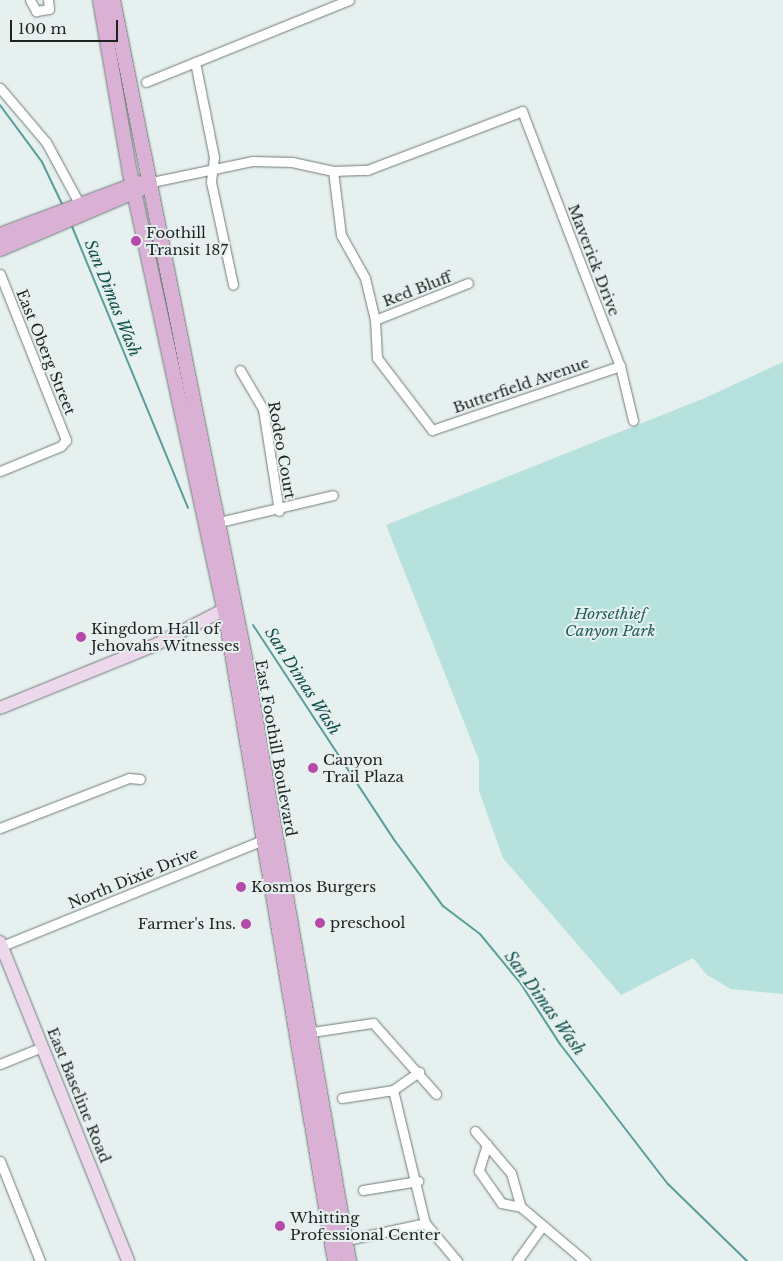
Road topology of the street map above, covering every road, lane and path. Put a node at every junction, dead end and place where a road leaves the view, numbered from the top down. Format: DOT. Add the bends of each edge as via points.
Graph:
graph roads {
  1 [pos="30,0"];
  2 [pos="48,0"];
  3 [pos="100,0"];
  4 [pos="113,0"];
  5 [pos="349,0"];
  6 [pos="195,62"];
  7 [pos="146,82"];
  8 [pos="0,88"];
  9 [pos="212,169"];
  10 [pos="333,171"];
  11 [pos="147,183"];
  12 [pos="133,189"];
  13 [pos="70,212"];
  14 [pos="0,235"];
  15 [pos="0,249"];
  16 [pos="0,274"];
  17 [pos="468,283"];
  18 [pos="233,285"];
  19 [pos="376,320"];
  20 [pos="620,366"];
  21 [pos="240,370"];
  22 [pos="633,420"];
  23 [pos="0,471"];
  24 [pos="334,495"];
  25 [pos="279,511"];
  26 [pos="213,524"];
  27 [pos="230,608"];
  28 [pos="0,708"];
  29 [pos="140,779"];
  30 [pos="0,828"];
  31 [pos="269,838"];
  32 [pos="1,944"];
  33 [pos="303,1034"];
  34 [pos="42,1047"];
  35 [pos="0,1064"];
  36 [pos="419,1072"];
  37 [pos="393,1090"];
  38 [pos="436,1094"];
  39 [pos="342,1098"];
  40 [pos="476,1131"];
  41 [pos="486,1144"];
  42 [pos="0,1161"];
  43 [pos="418,1181"];
  44 [pos="363,1190"];
  45 [pos="521,1207"];
  46 [pos="425,1223"];
  47 [pos="543,1225"];
  48 [pos="339,1242"];
  49 [pos="40,1261"];
  50 [pos="128,1261"];
  51 [pos="334,1261"];
  52 [pos="349,1261"];
  53 [pos="458,1261"];
  54 [pos="517,1261"];
  55 [pos="585,1261"];
  1 -- 2 [label="street" via="36,11 49,8"];
  3 -- 12 [label="main road, East Foothill Boulevard"];
  4 -- 11 [label="main road, East Foothill Boulevard"];
  5 -- 6 [label="street"];
  6 -- 7 [label="street"];
  6 -- 9 [label="street" via="214,157"];
  8 -- 13 [label="street" via="46,142"];
  9 -- 10 [label="street" via="252,161 292,162"];
  9 -- 11 [label="street"];
  9 -- 18 [label="street" via="211,182"];
  10 -- 19 [label="street" via="341,235 365,278"];
  10 -- 20 [label="street, Maverick Drive" via="367,170 522,111"];
  11 -- 12 [label="main road"];
  11 -- 26 [label="main road, East Foothill Boulevard"];
  12 -- 13 [label="main road"];
  12 -- 26 [label="main road, East Foothill Boulevard"];
  13 -- 14 [label="main road"];
  13 -- 15 [label="main road"];
  16 -- 23 [label="street, East Oberg Street" via="66,440 61,446"];
  17 -- 19 [label="street, Red Bluff"];
  19 -- 20 [label="street, Butterfield Avenue" via="377,358 432,430"];
  20 -- 22 [label="street, Maverick Drive"];
  21 -- 25 [label="street, Rodeo Court" via="263,409"];
  24 -- 25 [label="street"];
  25 -- 26 [label="street"];
  26 -- 27 [label="main road, East Foothill Boulevard"];
  27 -- 28 [label="main road"];
  27 -- 31 [label="main road, East Foothill Boulevard"];
  29 -- 30 [label="street" via="129,778"];
  31 -- 32 [label="street, North Dixie Drive"];
  31 -- 33 [label="main road, East Foothill Boulevard"];
  32 -- 34 [label="main road, East Baseline Road"];
  33 -- 36 [label="street" via="373,1023"];
  33 -- 48 [label="main road, East Foothill Boulevard"];
  34 -- 35 [label="street"];
  34 -- 50 [label="main road, East Baseline Road"];
  36 -- 37 [label="street"];
  36 -- 38 [label="street"];
  37 -- 39 [label="street"];
  37 -- 43 [label="street" via="404,1146"];
  40 -- 41 [label="street"];
  41 -- 45 [label="street" via="511,1173"];
  41 -- 45 [label="street" via="480,1171 501,1203"];
  42 -- 49 [label="street"];
  43 -- 44 [label="street"];
  43 -- 46 [label="street"];
  45 -- 47 [label="street"];
  46 -- 48 [label="street"];
  46 -- 53 [label="street"];
  47 -- 54 [label="street"];
  47 -- 55 [label="street"];
  48 -- 51 [label="main road, East Foothill Boulevard"];
  48 -- 52 [label="main road, East Foothill Boulevard"];
}
